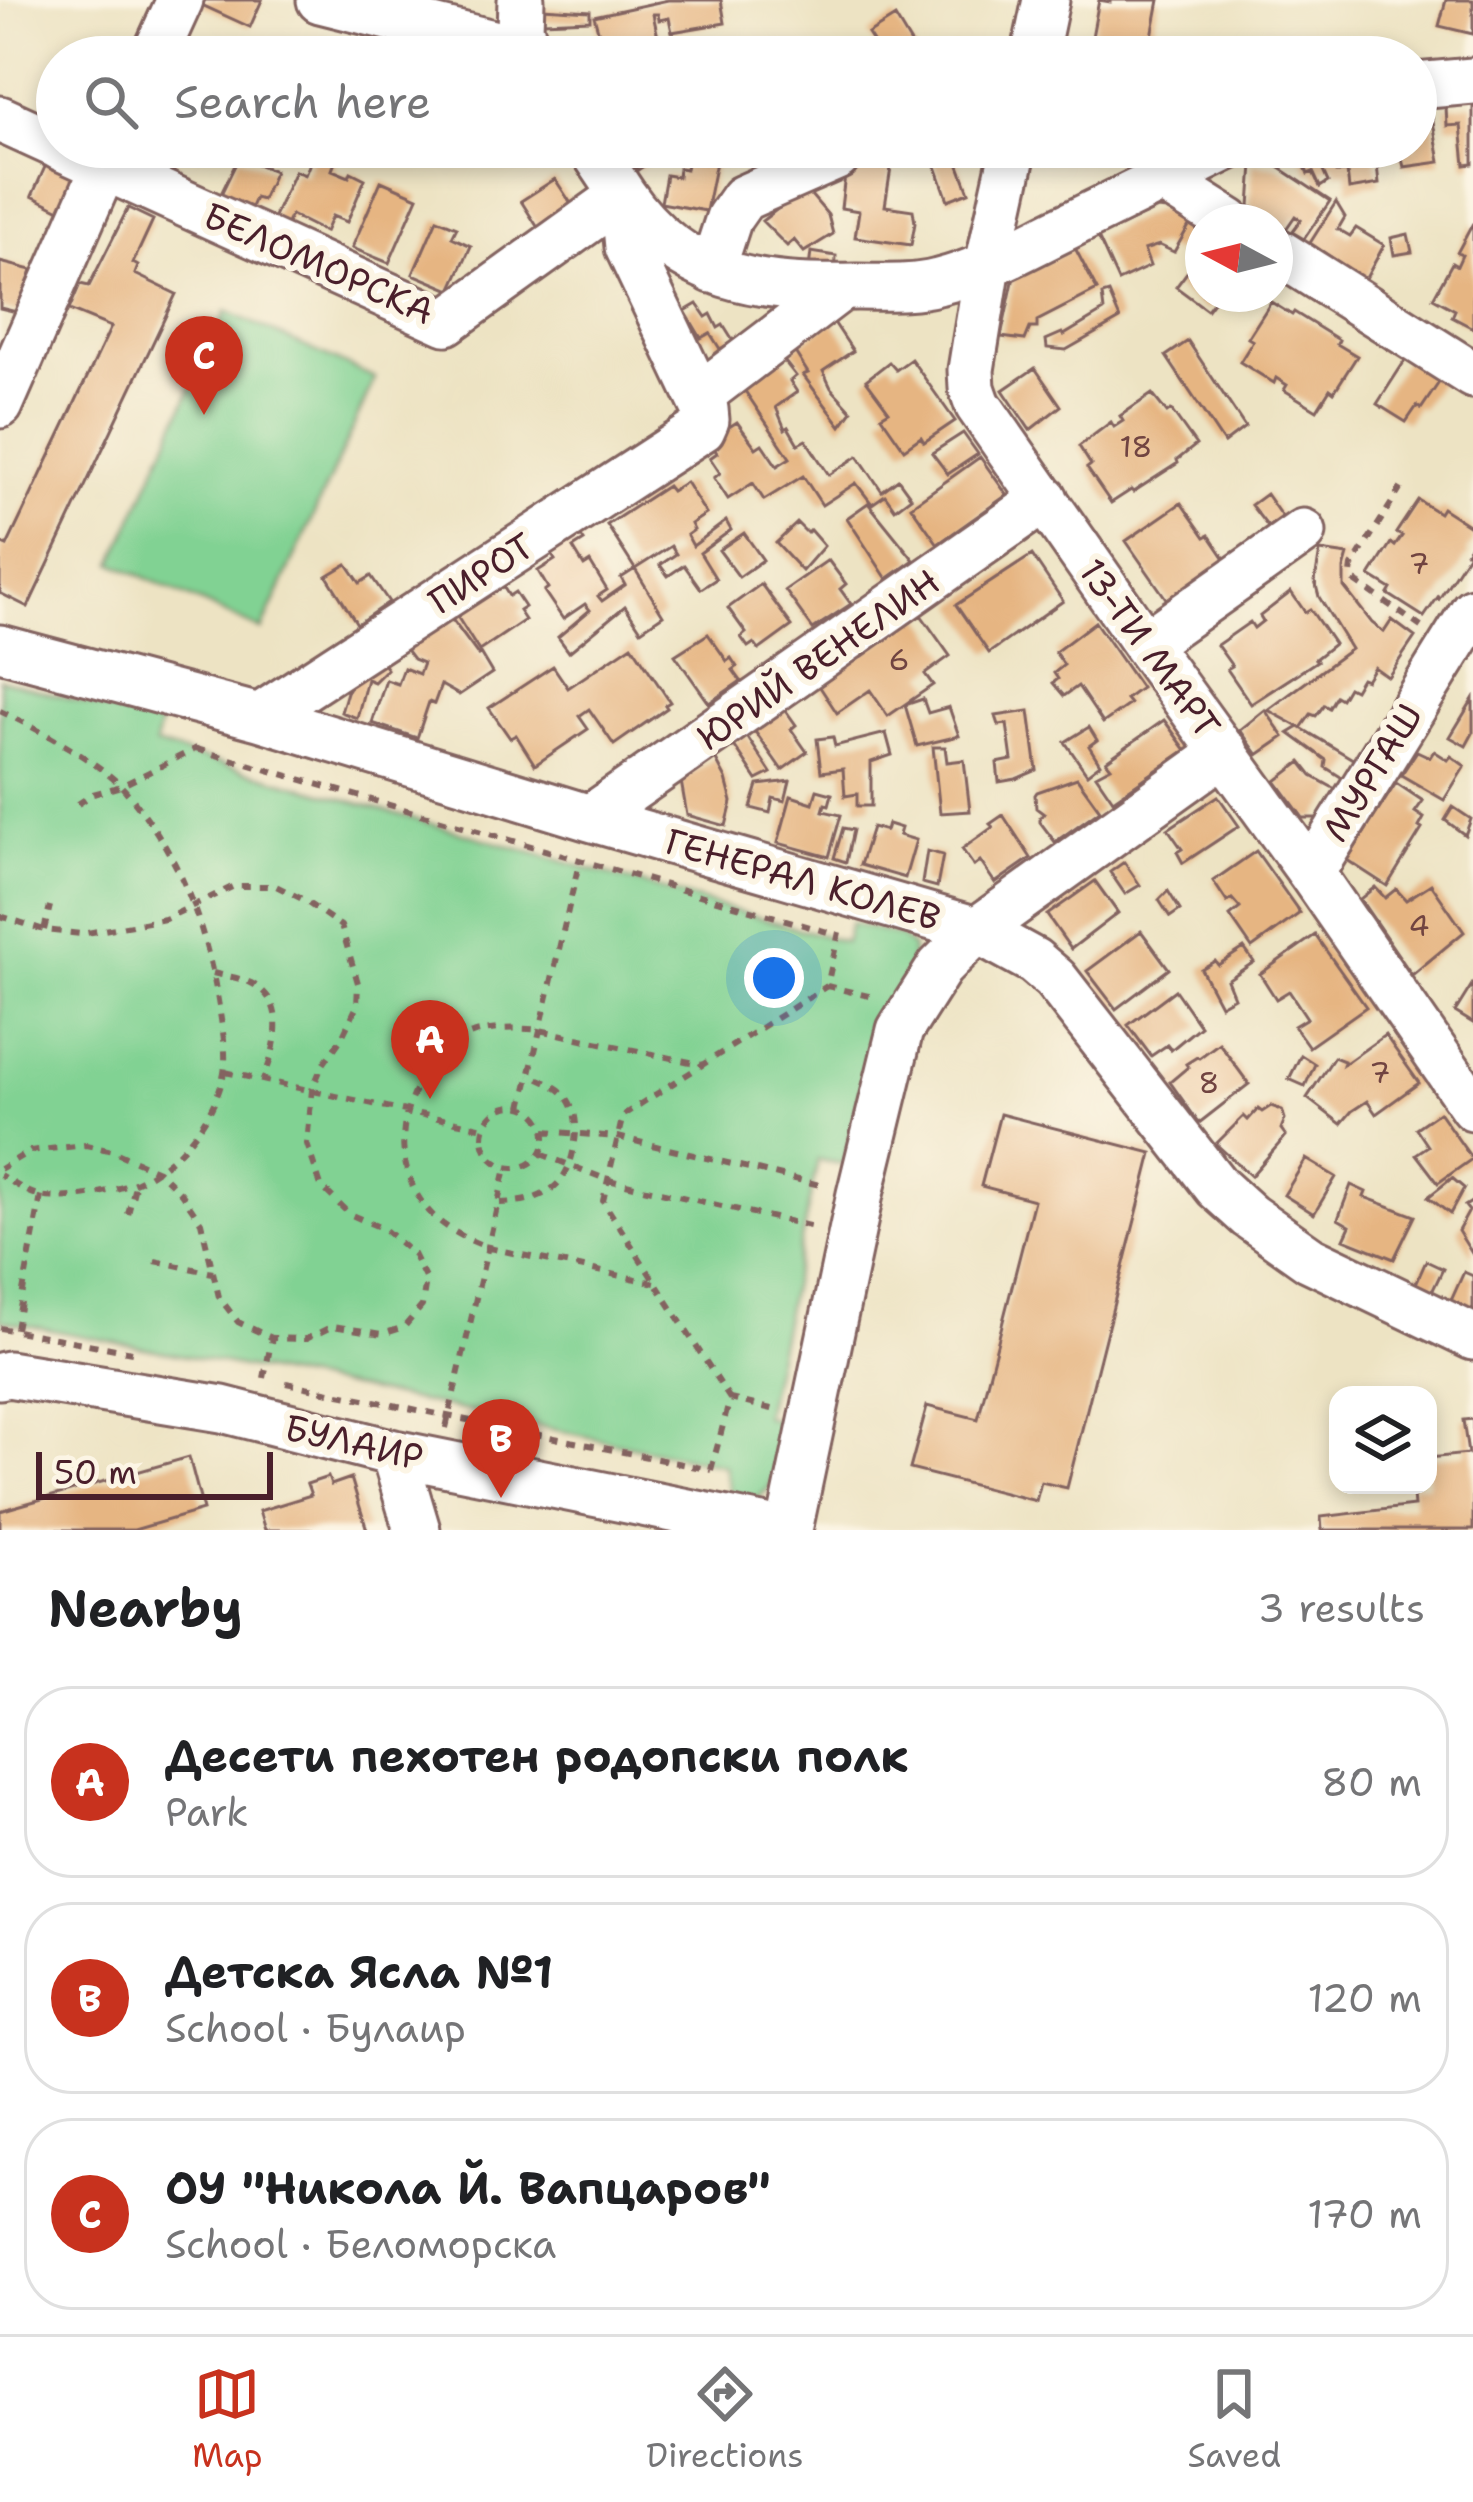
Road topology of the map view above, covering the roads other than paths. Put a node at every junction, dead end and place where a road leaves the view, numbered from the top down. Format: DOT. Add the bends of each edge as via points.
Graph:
graph roads {
  1 [pos="180,0"];
  2 [pos="320,0"];
  3 [pos="521,0"];
  4 [pos="1046,0"];
  5 [pos="164,36"];
  6 [pos="461,36"];
  7 [pos="523,36"];
  8 [pos="1038,36"];
  9 [pos="1473,81"];
  10 [pos="1437,84"];
  11 [pos="0,119"];
  12 [pos="36,135"];
  13 [pos="104,168"];
  14 [pos="131,168"];
  15 [pos="605,168"];
  16 [pos="812,168"];
  17 [pos="1009,168"];
  18 [pos="1185,168"];
  19 [pos="1162,179"];
  20 [pos="622,195"];
  21 [pos="1202,204"];
  22 [pos="1293,261"];
  23 [pos="988,266"];
  24 [pos="712,270"];
  25 [pos="841,287"];
  26 [pos="1473,375"];
  27 [pos="0,405"];
  28 [pos="701,413"];
  29 [pos="1045,499"];
  30 [pos="1304,532"];
  31 [pos="1461,629"];
  32 [pos="1145,644"];
  33 [pos="0,648"];
  34 [pos="259,716"];
  35 [pos="1225,752"];
  36 [pos="585,839"];
  37 [pos="1310,873"];
  38 [pos="977,930"];
  39 [pos="1473,1107"];
  40 [pos="1473,1337"];
  41 [pos="4,1375"];
  42 [pos="414,1457"];
  43 [pos="417,1530"];
  44 [pos="777,1530"];
  45 [pos="789,1530"];
  1 -- 5 [label="street"];
  2 -- 6 [label="street"];
  3 -- 7 [label="street"];
  4 -- 8 [label="street"];
  9 -- 10 [label="street"];
  11 -- 12 [label="street, БЕЛОМОРСКА"];
  13 -- 27 [label="street"];
  14 -- 20 [label="street, БЕЛОМОРСКА" via="446,322"];
  15 -- 20 [label="street"];
  16 -- 24 [label="street" via="743,199"];
  17 -- 23 [label="street, 13-ТИ МАРТ"];
  18 -- 19 [label="street"];
  19 -- 21 [label="street"];
  19 -- 23 [label="street"];
  20 -- 24 [label="street" via="670,247"];
  20 -- 28 [label="street" via="628,247"];
  22 -- 26 [label="street"];
  23 -- 25 [label="street" via="939,283"];
  23 -- 29 [label="street, 13-ТИ МАРТ" via="972,388"];
  24 -- 25 [label="street" via="741,280"];
  25 -- 28 [label="street, ПИРОТ"];
  28 -- 34 [label="street, ПИРОТ"];
  29 -- 32 [label="street, 13-ТИ МАРТ"];
  29 -- 36 [label="street, ЮРИЙ ВЕНЕЛИН"];
  30 -- 32 [label="street"];
  31 -- 37 [label="street, МУРГАШ"];
  32 -- 35 [label="street, 13-ТИ МАРТ"];
  33 -- 34 [label="street, ГЕНЕРАЛ КОЛЕВ"];
  34 -- 36 [label="street, ГЕНЕРАЛ КОЛЕВ"];
  35 -- 37 [label="street, 13-ТИ МАРТ"];
  35 -- 38 [label="street"];
  36 -- 38 [label="street, ГЕНЕРАЛ КОЛЕВ" via="843,914"];
  37 -- 39 [label="street, 13-ТИ МАРТ"];
  38 -- 40 [label="street, ГЕНЕРАЛ КОЛЕВ" via="1055,979 1216,1187 1249,1216 1310,1259"];
  38 -- 45 [label="street" via="940,967 900,1030"];
  41 -- 42 [label="street, БУЛАИР" via="222,1409"];
  42 -- 43 [label="street"];
  42 -- 44 [label="street, БУЛАИР"];
}
